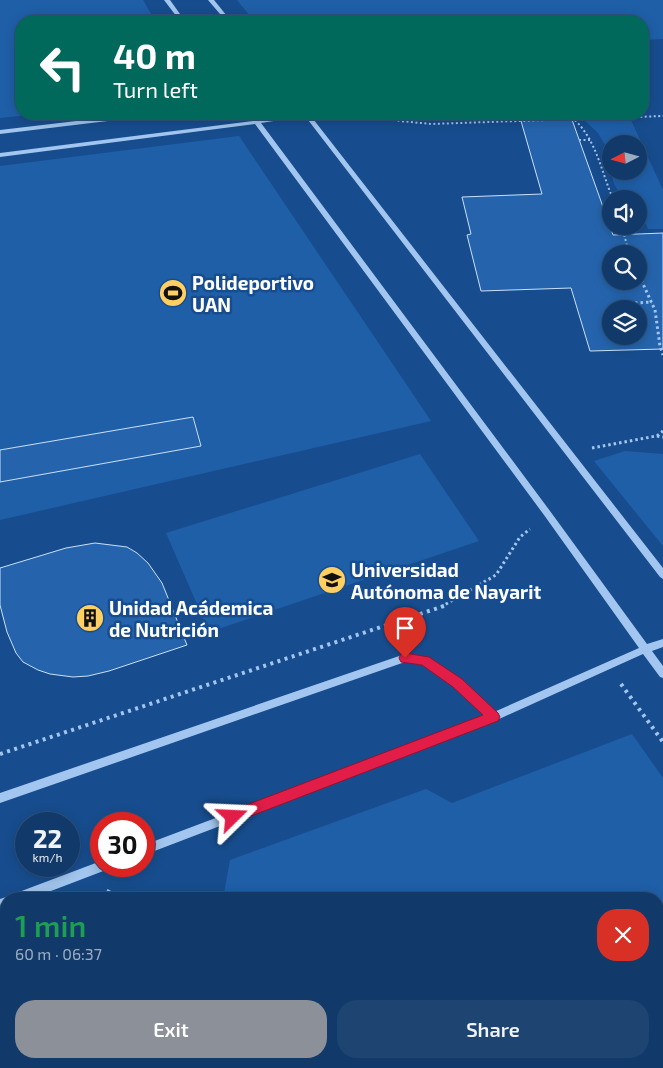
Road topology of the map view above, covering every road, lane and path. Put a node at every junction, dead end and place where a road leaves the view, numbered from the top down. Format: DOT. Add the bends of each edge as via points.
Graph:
graph roads {
  1 [pos="167,0"];
  2 [pos="211,0"];
  3 [pos="178,15"];
  4 [pos="224,15"];
  5 [pos="649,116"];
  6 [pos="663,116"];
  7 [pos="99,120"];
  8 [pos="270,120"];
  9 [pos="312,120"];
  10 [pos="397,120"];
  11 [pos="546,120"];
  12 [pos="576,120"];
  13 [pos="258,122"];
  14 [pos="0,132"];
  15 [pos="579,140"];
  16 [pos="592,140"];
  17 [pos="0,155"];
  18 [pos="608,190"];
  19 [pos="646,290"];
  20 [pos="647,302"];
  21 [pos="652,302"];
  22 [pos="663,355"];
  23 [pos="663,431"];
  24 [pos="656,436"];
  25 [pos="663,437"];
  26 [pos="569,452"];
  27 [pos="547,513"];
  28 [pos="663,575"];
  29 [pos="663,643"];
  30 [pos="645,649"];
  31 [pos="663,674"];
  32 [pos="493,717"];
  33 [pos="0,754"];
  34 [pos="0,798"];
  35 [pos="155,846"];
  36 [pos="90,871"];
  37 [pos="34,892"];
  1 -- 3 [label="street"];
  2 -- 4 [label="street"];
  5 -- 6 [label="path"];
  7 -- 14 [label="street"];
  8 -- 13 [label="street"];
  9 -- 26 [label="street"];
  10 -- 11 [label="path" via="431,124"];
  12 -- 16 [label="path"];
  13 -- 17 [label="street"];
  13 -- 27 [label="street"];
  15 -- 16 [label="path"];
  16 -- 18 [label="path"];
  19 -- 21 [label="path"];
  20 -- 21 [label="path"];
  21 -- 22 [label="path"];
  23 -- 24 [label="path"];
  24 -- 25 [label="path"];
  24 -- 26 [label="path"];
  26 -- 28 [label="street"];
  27 -- 30 [label="street"];
  27 -- 33 [label="path" via="520,537 496,575 444,606"];
  29 -- 30 [label="street"];
  30 -- 31 [label="street"];
  30 -- 32 [label="street"];
  32 -- 34 [label="street" via="457,683 425,661 405,658"];
  32 -- 35 [label="street"];
  36 -- 37 [label="street"];
}
